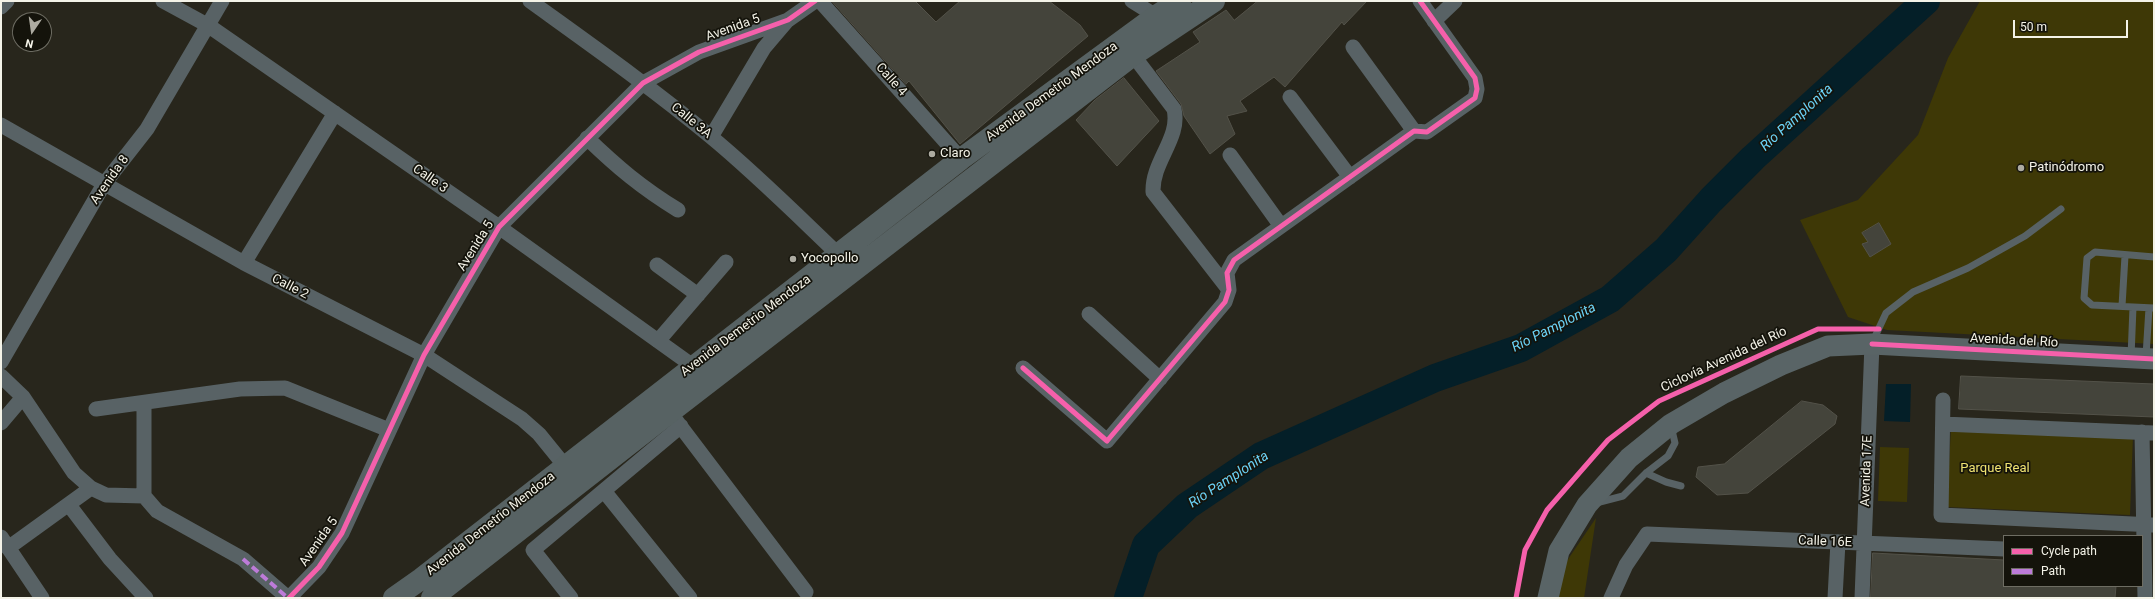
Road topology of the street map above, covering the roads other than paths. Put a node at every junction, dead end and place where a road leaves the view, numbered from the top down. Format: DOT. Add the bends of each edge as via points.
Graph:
graph roads {
  1 [pos="7,1"];
  2 [pos="163,1"];
  3 [pos="222,1"];
  4 [pos="530,1"];
  5 [pos="815,1"];
  6 [pos="820,1"];
  7 [pos="1132,1"];
  8 [pos="1180,1"];
  9 [pos="1214,1"];
  10 [pos="1420,1"];
  11 [pos="1455,1"];
  12 [pos="1,7"];
  13 [pos="1156,16"];
  14 [pos="788,20"];
  15 [pos="1434,21"];
  16 [pos="209,26"];
  17 [pos="1353,47"];
  18 [pos="1133,55"];
  19 [pos="643,83"];
  20 [pos="1290,97"];
  21 [pos="335,113"];
  22 [pos="1,125"];
  23 [pos="1414,132"];
  24 [pos="710,137"];
  25 [pos="587,138"];
  26 [pos="1230,155"];
  27 [pos="961,159"];
  28 [pos="1350,177"];
  29 [pos="104,184"];
  30 [pos="2061,209"];
  31 [pos="678,210"];
  32 [pos="1281,226"];
  33 [pos="499,227"];
  34 [pos="839,256"];
  35 [pos="2125,256"];
  36 [pos="2154,257"];
  37 [pos="726,262"];
  38 [pos="244,263"];
  39 [pos="657,265"];
  40 [pos="1229,290"];
  41 [pos="698,294"];
  42 [pos="2122,306"];
  43 [pos="2133,307"];
  44 [pos="2151,308"];
  45 [pos="1089,314"];
  46 [pos="658,341"];
  47 [pos="1872,344"];
  48 [pos="424,355"];
  49 [pos="2144,359"];
  50 [pos="1,362"];
  51 [pos="693,366"];
  52 [pos="1023,368"];
  53 [pos="1,376"];
  54 [pos="1160,379"];
  55 [pos="23,397"];
  56 [pos="1943,400"];
  57 [pos="144,403"];
  58 [pos="96,409"];
  59 [pos="675,419"];
  60 [pos="1,423"];
  61 [pos="1671,424"];
  62 [pos="1943,424"];
  63 [pos="389,430"];
  64 [pos="2148,432"];
  65 [pos="565,466"];
  66 [pos="1646,473"];
  67 [pos="1681,486"];
  68 [pos="92,488"];
  69 [pos="604,492"];
  70 [pos="144,496"];
  71 [pos="69,505"];
  72 [pos="1587,505"];
  73 [pos="2149,525"];
  74 [pos="5,542"];
  75 [pos="1838,542"];
  76 [pos="1864,543"];
  77 [pos="2003,549"];
  78 [pos="2147,555"];
  79 [pos="806,592"];
  80 [pos="42,598"];
  81 [pos="146,598"];
  82 [pos="288,598"];
  83 [pos="394,598"];
  84 [pos="432,598"];
  85 [pos="571,598"];
  86 [pos="690,598"];
  87 [pos="1548,598"];
  88 [pos="1611,598"];
  89 [pos="1835,598"];
  90 [pos="1862,598"];
  91 [pos="2145,598"];
  1 -- 12 [label="street"];
  2 -- 16 [label="street, Calle 3"];
  3 -- 16 [label="street, Avenida 8"];
  4 -- 19 [label="street, Calle 3A"];
  5 -- 14 [label="street, Avenida 5"];
  6 -- 27 [label="street, Calle 4"];
  7 -- 13 [label="street"];
  8 -- 13 [label="main road, Avenida Demetrio Mendoza"];
  9 -- 18 [label="main road, Avenida Demetrio Mendoza"];
  10 -- 15 [label="street"];
  11 -- 15 [label="street"];
  13 -- 27 [label="main road, Avenida Demetrio Mendoza"];
  14 -- 19 [label="street, Avenida 5" via="699,52"];
  14 -- 24 [label="street" via="764,48"];
  15 -- 23 [label="street" via="1475,78 1477,89 1475,98 1427,132"];
  16 -- 21 [label="street, Calle 3"];
  16 -- 29 [label="street, Avenida 8" via="147,129"];
  17 -- 23 [label="street"];
  18 -- 40 [label="street" via="1174,109 1176,118 1173,133 1155,172 1153,192"];
  18 -- 59 [label="main road, Avenida Demetrio Mendoza"];
  19 -- 24 [label="street, Calle 3A"];
  19 -- 25 [label="street, Avenida 5"];
  20 -- 28 [label="street"];
  21 -- 33 [label="street, Calle 3"];
  21 -- 38 [label="street"];
  22 -- 29 [label="street, Calle 2"];
  23 -- 28 [label="street"];
  24 -- 34 [label="street, Calle 3A" via="773,192"];
  25 -- 31 [label="street" via="614,165"];
  25 -- 33 [label="street, Avenida 5"];
  26 -- 32 [label="street"];
  27 -- 34 [label="main road, Avenida Demetrio Mendoza"];
  28 -- 32 [label="street"];
  29 -- 38 [label="street, Calle 2"];
  29 -- 50 [label="street, Avenida 8"];
  30 -- 47 [label="lane" via="2025,236 1981,261 1913,292 1886,313"];
  32 -- 40 [label="street" via="1234,260 1227,273"];
  33 -- 46 [label="street, Calle 3"];
  33 -- 48 [label="street, Avenida 5"];
  34 -- 51 [label="main road, Avenida Demetrio Mendoza"];
  35 -- 36 [label="lane"];
  35 -- 42 [label="lane"];
  35 -- 42 [label="lane" via="2095,252 2088,258 2084,298 2092,305"];
  37 -- 41 [label="street"];
  38 -- 48 [label="street, Calle 2"];
  39 -- 41 [label="street"];
  40 -- 54 [label="street" via="1225,302"];
  41 -- 46 [label="street"];
  42 -- 43 [label="lane"];
  43 -- 44 [label="lane"];
  43 -- 49 [label="lane"];
  44 -- 49 [label="lane"];
  45 -- 54 [label="street"];
  46 -- 51 [label="street, Calle 3"];
  47 -- 49 [label="main road, Avenida del Río"];
  47 -- 61 [label="main road, Avenida del Río" via="1828,346 1781,365 1724,393"];
  47 -- 76 [label="street, Avenida 17E"];
  48 -- 63 [label="street, Avenida 5"];
  48 -- 65 [label="street, Calle 2" via="522,419 539,434"];
  51 -- 65 [label="main road, Avenida Demetrio Mendoza"];
  52 -- 54 [label="street" via="1107,441"];
  53 -- 55 [label="street"];
  55 -- 60 [label="street"];
  55 -- 68 [label="street" via="74,473"];
  56 -- 62 [label="street"];
  57 -- 58 [label="street"];
  57 -- 63 [label="street" via="240,389 285,388"];
  57 -- 70 [label="street"];
  59 -- 69 [label="street"];
  59 -- 79 [label="street"];
  59 -- 84 [label="main road, Avenida Demetrio Mendoza"];
  61 -- 66 [label="lane" via="1675,443 1672,450"];
  61 -- 72 [label="main road, Avenida del Río" via="1629,458"];
  62 -- 64 [label="street"];
  62 -- 73 [label="street" via="1941,515"];
  63 -- 82 [label="street, Avenida 5" via="342,533 318,567"];
  64 -- 73 [label="street"];
  65 -- 83 [label="main road, Avenida Demetrio Mendoza"];
  66 -- 67 [label="lane"];
  66 -- 72 [label="lane" via="1623,496"];
  68 -- 70 [label="street" via="106,495"];
  68 -- 71 [label="street"];
  69 -- 85 [label="street" via="533,550"];
  69 -- 86 [label="street"];
  70 -- 82 [label="street" via="157,511 243,559"];
  71 -- 74 [label="street"];
  71 -- 81 [label="street" via="110,559"];
  72 -- 87 [label="main road, Avenida del Río" via="1559,552"];
  73 -- 78 [label="street"];
  74 -- 80 [label="street"];
  75 -- 76 [label="street, Calle 16E"];
  75 -- 88 [label="street, Calle 16E" via="1647,534 1626,565"];
  75 -- 89 [label="street"];
  76 -- 77 [label="street, Calle 16E"];
  76 -- 90 [label="street, Avenida 17E"];
  78 -- 91 [label="street"];
}
